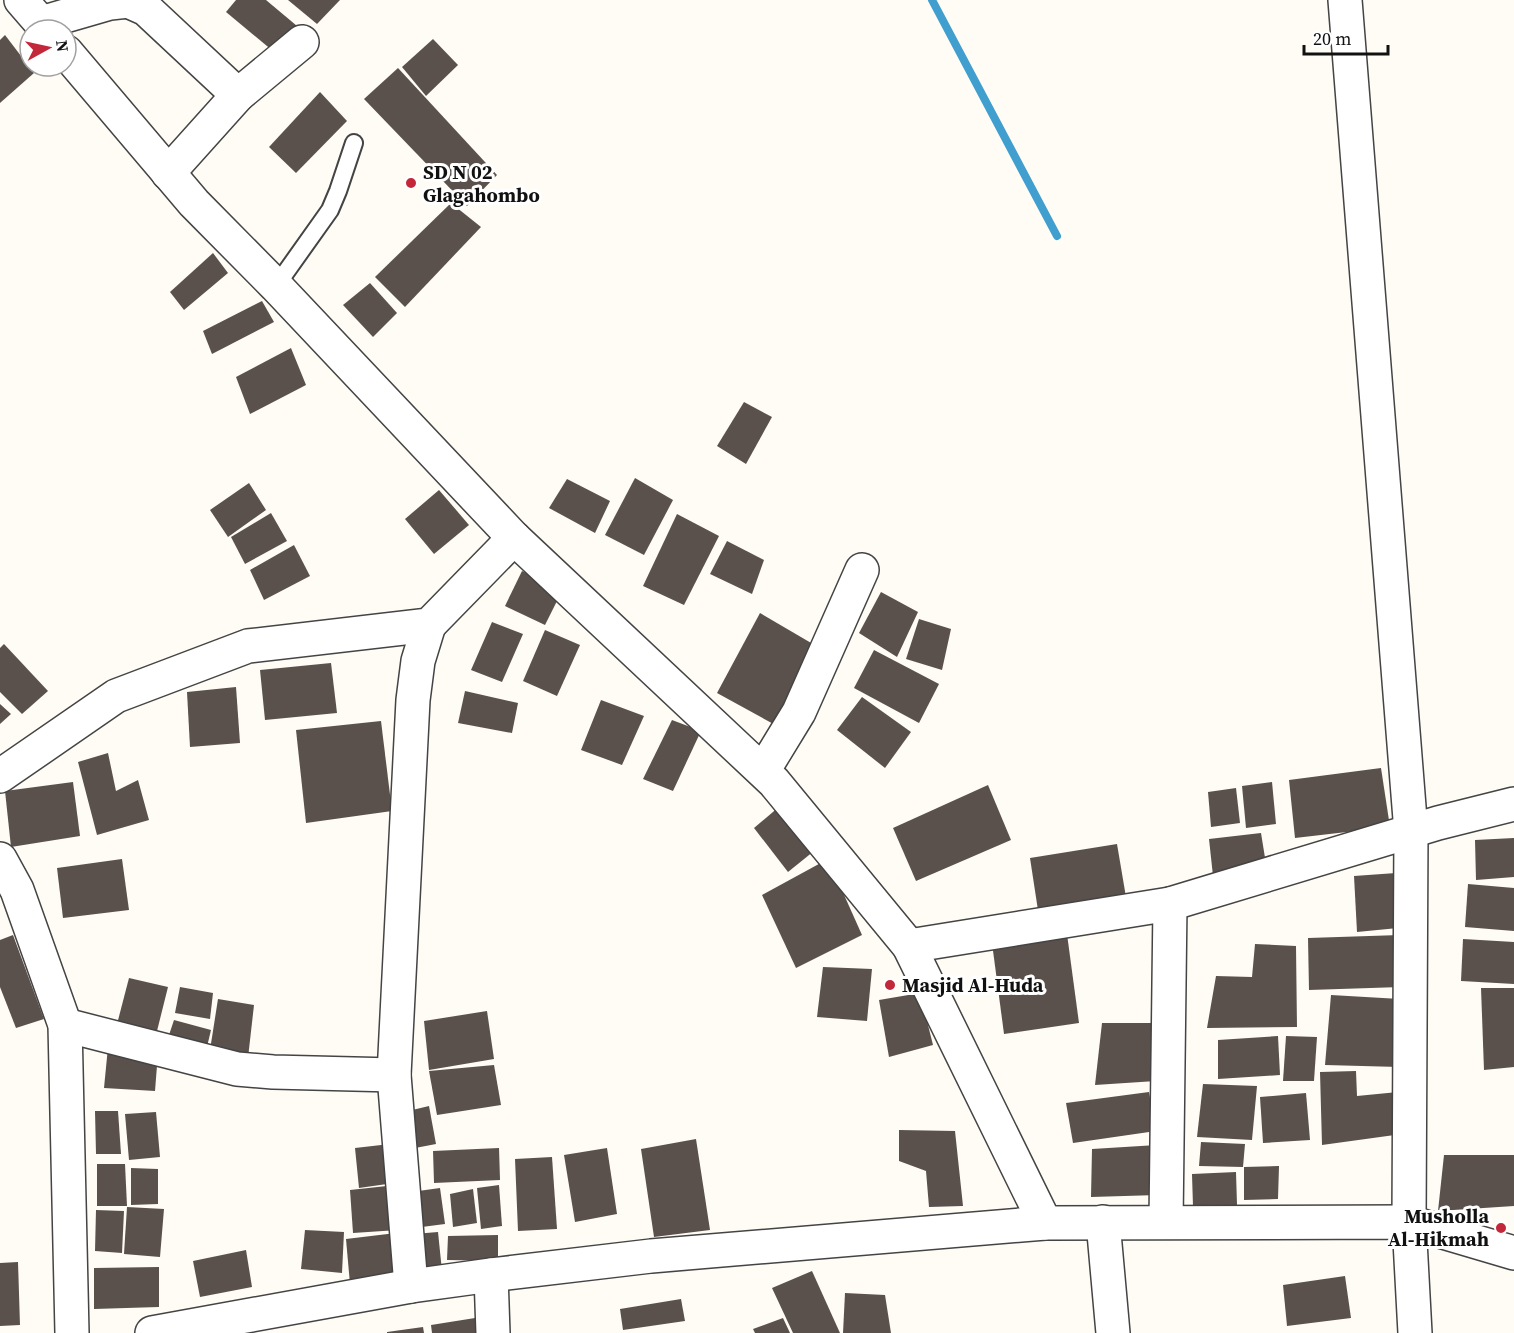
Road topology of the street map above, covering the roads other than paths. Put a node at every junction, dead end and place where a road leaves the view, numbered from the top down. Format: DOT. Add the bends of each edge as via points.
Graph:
graph roads {
  1 [pos="1344,0"];
  2 [pos="36,18"];
  3 [pos="302,42"];
  4 [pos="78,66"];
  5 [pos="238,95"];
  6 [pos="354,142"];
  7 [pos="168,173"];
  8 [pos="276,286"];
  9 [pos="514,538"];
  10 [pos="862,570"];
  11 [pos="429,625"];
  12 [pos="764,771"];
  13 [pos="0,776"];
  14 [pos="1514,804"];
  15 [pos="1412,832"];
  16 [pos="0,859"];
  17 [pos="1170,904"];
  18 [pos="909,946"];
  19 [pos="65,1025"];
  20 [pos="394,1075"];
  21 [pos="1103,1222"];
  22 [pos="1166,1222"];
  23 [pos="1409,1222"];
  24 [pos="1045,1223"];
  25 [pos="1514,1253"];
  26 [pos="491,1275"];
  27 [pos="411,1286"];
  28 [pos="72,1333"];
  29 [pos="152,1333"];
  30 [pos="493,1333"];
  31 [pos="1113,1333"];
  32 [pos="1415,1333"];
  1 -- 15 [label="street"];
  2 -- 5 [label="street" via="128,1 146,9"];
  3 -- 5 [label="street"];
  4 -- 7 [label="street"];
  5 -- 7 [label="street"];
  6 -- 8 [label="lane" via="330,210"];
  7 -- 8 [label="street"];
  8 -- 9 [label="street"];
  9 -- 11 [label="street"];
  9 -- 12 [label="street"];
  10 -- 12 [label="street" via="799,712"];
  11 -- 13 [label="street" via="248,646 116,696"];
  11 -- 20 [label="street" via="418,661 413,700"];
  12 -- 18 [label="street"];
  14 -- 15 [label="street"];
  15 -- 17 [label="street"];
  15 -- 23 [label="street"];
  16 -- 19 [label="street" via="17,890"];
  17 -- 18 [label="street"];
  17 -- 22 [label="street"];
  18 -- 24 [label="street"];
  19 -- 20 [label="street" via="237,1069"];
  19 -- 28 [label="street"];
  20 -- 27 [label="street"];
  21 -- 22 [label="street"];
  21 -- 24 [label="street"];
  21 -- 31 [label="street"];
  22 -- 23 [label="street"];
  23 -- 25 [label="street"];
  23 -- 32 [label="street"];
  24 -- 26 [label="street" via="651,1256"];
  26 -- 27 [label="street"];
  26 -- 30 [label="street"];
  27 -- 29 [label="street"];
}
